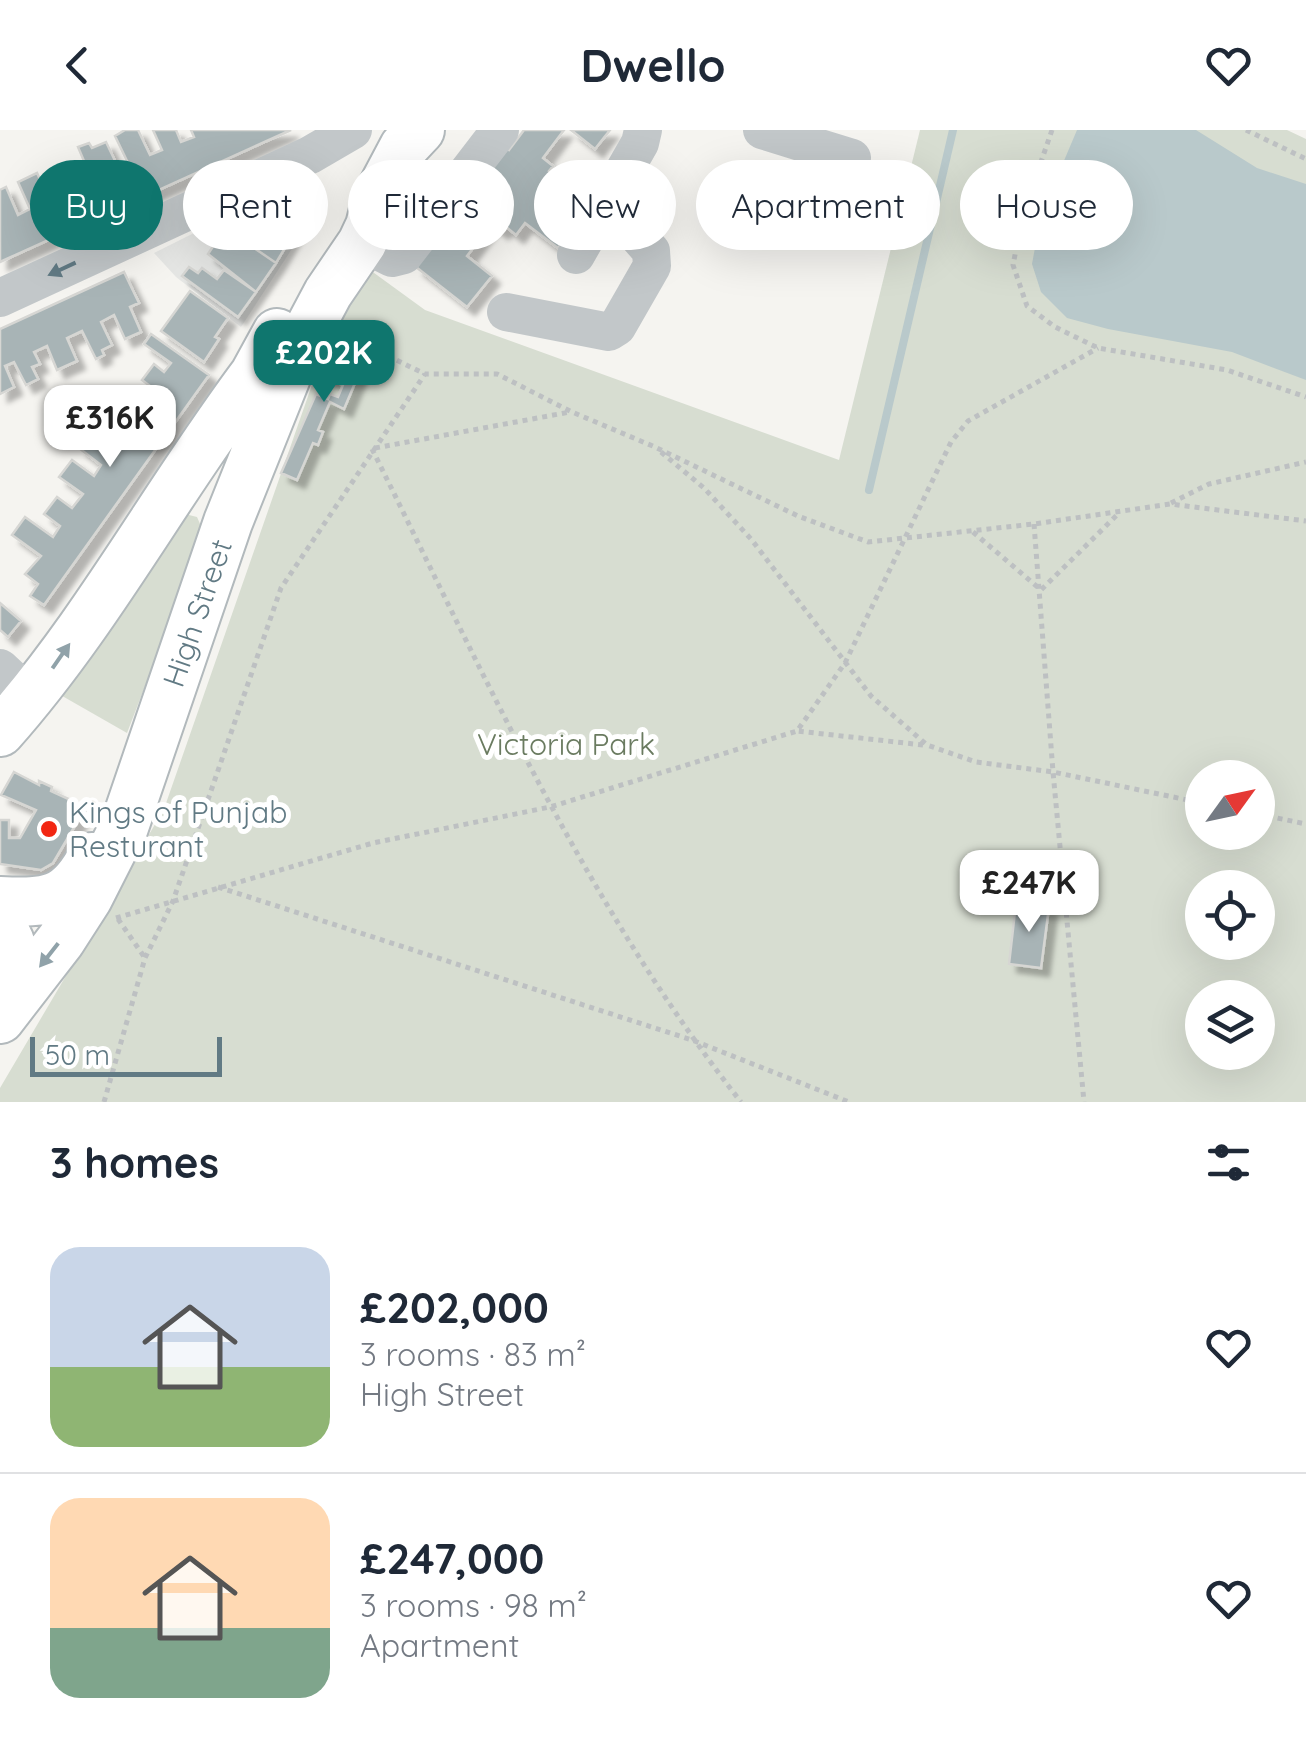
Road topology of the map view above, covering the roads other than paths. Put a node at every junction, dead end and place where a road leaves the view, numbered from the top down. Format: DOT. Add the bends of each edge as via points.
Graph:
graph roads {
  1 [pos="353,130"];
  2 [pos="500,130"];
  3 [pos="643,130"];
  4 [pos="762,130"];
  5 [pos="397,136"];
  6 [pos="852,158"];
  7 [pos="389,160"];
  8 [pos="477,160"];
  9 [pos="630,160"];
  10 [pos="348,221"];
  11 [pos="357,250"];
  12 [pos="376,250"];
  13 [pos="408,250"];
  14 [pos="579,250"];
  15 [pos="650,250"];
  16 [pos="576,255"];
  17 [pos="0,298"];
  18 [pos="506,312"];
  19 [pos="240,428"];
  20 [pos="162,507"];
  21 [pos="228,522"];
  22 [pos="10,699"];
  23 [pos="152,743"];
  24 [pos="0,901"];
  25 [pos="0,921"];
  26 [pos="0,994"];
  27 [pos="0,1018"];
  1 -- 17 [label="street, one-way"];
  2 -- 8 [label="street"];
  3 -- 9 [label="street"];
  4 -- 6 [label="street"];
  5 -- 7 [label="main road, High Street"];
  10 -- 19 [label="main road, High Street" via="254,375"];
  11 -- 19 [label="main road, High Street" via="294,357"];
  12 -- 13 [label="street" via="392,258"];
  14 -- 16 [label="street"];
  15 -- 18 [label="street" via="652,266 609,332"];
  19 -- 20 [label="main road"];
  19 -- 21 [label="main road, High Street"];
  20 -- 21 [label="main road" via="192,498 212,505"];
  22 -- 20 [label="main road, one-way"];
  21 -- 23 [label="main road, High Street"];
  23 -- 24 [label="main road" via="69,891 36,903"];
  23 -- 27 [label="main road, High Street, one-way" via="124,827 88,898"];
  25 -- 26 [label="main road" via="10,942"];
}
